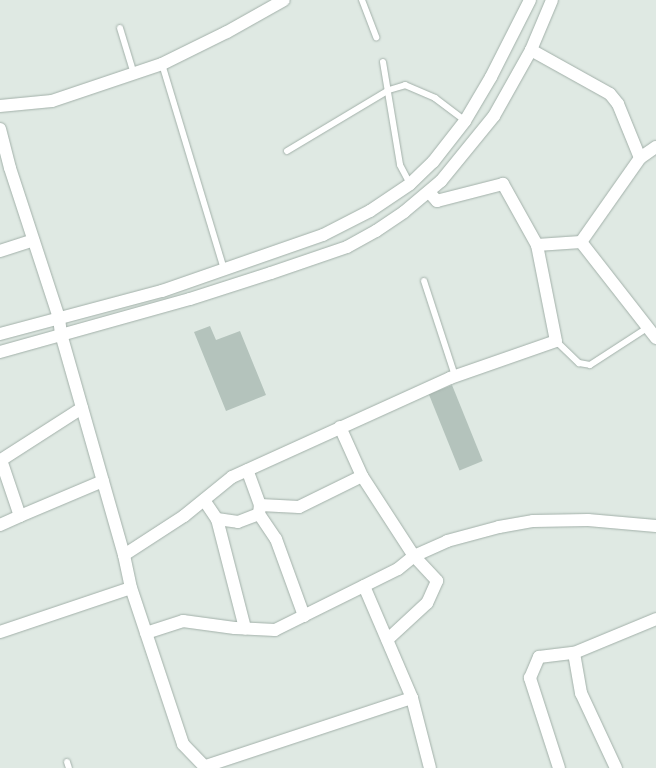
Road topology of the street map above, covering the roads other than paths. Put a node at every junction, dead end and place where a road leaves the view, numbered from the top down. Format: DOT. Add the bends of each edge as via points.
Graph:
graph roads {
  1 [pos="284,0"];
  2 [pos="362,0"];
  3 [pos="530,0"];
  4 [pos="552,0"];
  5 [pos="120,28"];
  6 [pos="376,37"];
  7 [pos="531,50"];
  8 [pos="383,62"];
  9 [pos="162,64"];
  10 [pos="134,74"];
  11 [pos="389,90"];
  12 [pos="0,106"];
  13 [pos="465,121"];
  14 [pos="0,129"];
  15 [pos="656,147"];
  16 [pos="287,151"];
  17 [pos="640,158"];
  18 [pos="410,184"];
  19 [pos="429,192"];
  20 [pos="33,240"];
  21 [pos="581,242"];
  22 [pos="537,245"];
  23 [pos="0,251"];
  24 [pos="224,270"];
  25 [pos="424,281"];
  26 [pos="59,318"];
  27 [pos="0,334"];
  28 [pos="61,334"];
  29 [pos="653,334"];
  30 [pos="556,341"];
  31 [pos="0,352"];
  32 [pos="455,376"];
  33 [pos="82,408"];
  34 [pos="340,428"];
  35 [pos="247,470"];
  36 [pos="362,476"];
  37 [pos="103,481"];
  38 [pos="204,500"];
  39 [pos="259,509"];
  40 [pos="20,516"];
  41 [pos="217,519"];
  42 [pos="0,525"];
  43 [pos="656,526"];
  44 [pos="124,555"];
  45 [pos="414,556"];
  46 [pos="364,586"];
  47 [pos="131,588"];
  48 [pos="304,616"];
  49 [pos="656,619"];
  50 [pos="245,628"];
  51 [pos="0,632"];
  52 [pos="146,633"];
  53 [pos="387,640"];
  54 [pos="574,653"];
  55 [pos="412,698"];
  56 [pos="206,767"];
  57 [pos="430,768"];
  58 [pos="559,768"];
  59 [pos="616,768"];
  1 -- 9 [label="street"];
  2 -- 6 [label="lane"];
  3 -- 13 [label="street" via="491,78"];
  4 -- 7 [label="street"];
  5 -- 10 [label="lane"];
  7 -- 17 [label="street" via="610,94 618,104"];
  7 -- 19 [label="street" via="494,116 465,154"];
  8 -- 11 [label="lane"];
  9 -- 10 [label="street"];
  9 -- 24 [label="lane"];
  10 -- 12 [label="street" via="52,101"];
  11 -- 13 [label="lane" via="405,85 435,98"];
  11 -- 16 [label="lane"];
  11 -- 18 [label="lane" via="400,165"];
  13 -- 18 [label="street" via="432,162"];
  14 -- 20 [label="street"];
  15 -- 17 [label="street"];
  17 -- 21 [label="street"];
  18 -- 24 [label="street" via="370,211 323,235"];
  19 -- 22 [label="street" via="437,201 503,184"];
  19 -- 28 [label="street" via="382,227 347,247 190,299"];
  20 -- 23 [label="street"];
  20 -- 26 [label="street"];
  21 -- 22 [label="street"];
  21 -- 29 [label="street"];
  22 -- 30 [label="street"];
  24 -- 26 [label="street" via="162,291"];
  25 -- 32 [label="lane"];
  26 -- 27 [label="street"];
  26 -- 28 [label="street"];
  28 -- 31 [label="street"];
  28 -- 33 [label="street"];
  29 -- 30 [label="lane" via="590,365 579,363"];
  30 -- 32 [label="street"];
  32 -- 34 [label="street"];
  33 -- 37 [label="street"];
  33 -- 40 [label="street" via="1,460"];
  34 -- 35 [label="street"];
  34 -- 36 [label="street"];
  35 -- 38 [label="street" via="232,478"];
  35 -- 39 [label="street"];
  36 -- 39 [label="street" via="299,507"];
  36 -- 45 [label="street"];
  37 -- 40 [label="street"];
  37 -- 44 [label="street"];
  38 -- 41 [label="street"];
  38 -- 44 [label="street"];
  39 -- 41 [label="street" via="238,522"];
  39 -- 48 [label="street" via="276,539"];
  40 -- 42 [label="street"];
  41 -- 50 [label="street"];
  43 -- 45 [label="street" via="588,520 533,521 447,541"];
  44 -- 47 [label="street"];
  45 -- 46 [label="street" via="398,569"];
  45 -- 53 [label="street" via="437,581 427,603"];
  46 -- 48 [label="street"];
  46 -- 53 [label="street"];
  47 -- 51 [label="street"];
  47 -- 52 [label="street"];
  48 -- 50 [label="street" via="276,630"];
  49 -- 54 [label="street"];
  50 -- 52 [label="street" via="183,621"];
  52 -- 56 [label="street" via="183,744"];
  53 -- 55 [label="street"];
  54 -- 58 [label="street" via="539,657 530,678"];
  54 -- 59 [label="street" via="581,693"];
  55 -- 56 [label="street"];
  55 -- 57 [label="street"];
}
